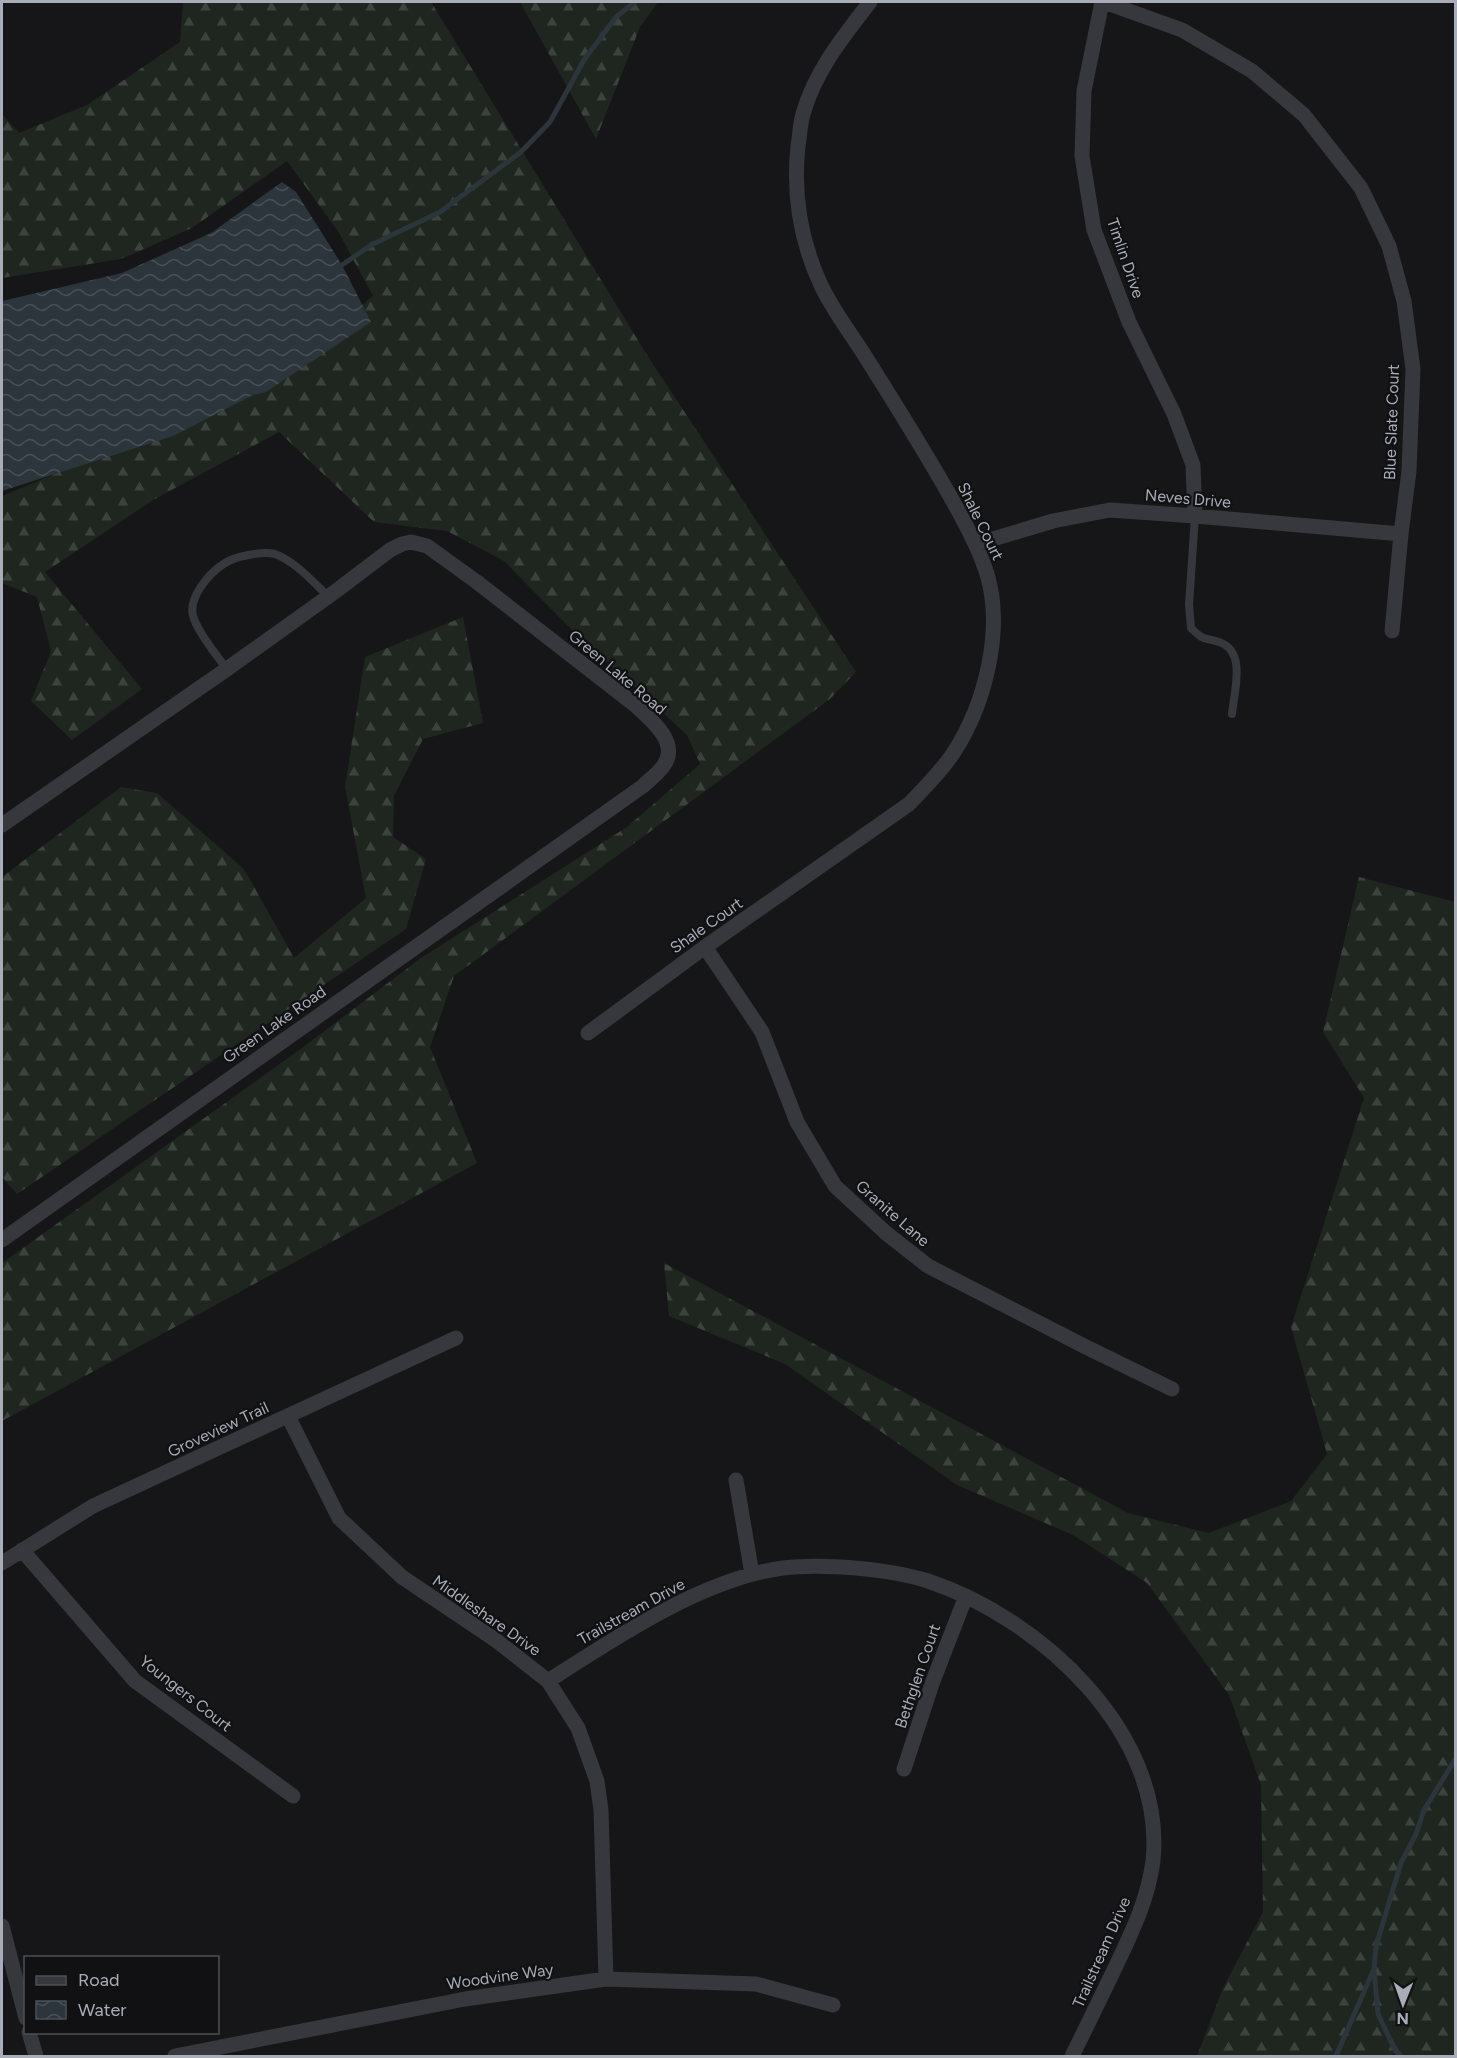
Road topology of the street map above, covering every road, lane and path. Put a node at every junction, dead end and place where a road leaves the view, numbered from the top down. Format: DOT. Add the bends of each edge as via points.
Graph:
graph roads {
  1 [pos="870,2"];
  2 [pos="1103,2"];
  3 [pos="1195,516"];
  4 [pos="1401,534"];
  5 [pos="976,544"];
  6 [pos="329,597"];
  7 [pos="1392,631"];
  8 [pos="227,669"];
  9 [pos="1232,714"];
  10 [pos="2,825"];
  11 [pos="705,947"];
  12 [pos="588,1033"];
  13 [pos="2,1240"];
  14 [pos="456,1338"];
  15 [pos="1172,1389"];
  16 [pos="288,1416"];
  17 [pos="736,1480"];
  18 [pos="22,1550"];
  19 [pos="2,1563"];
  20 [pos="752,1574"];
  21 [pos="966,1596"];
  22 [pos="548,1681"];
  23 [pos="904,1769"];
  24 [pos="293,1796"];
  25 [pos="2,1926"];
  26 [pos="606,1979"];
  27 [pos="833,2005"];
  28 [pos="24,2010"];
  29 [pos="30,2034"];
  30 [pos="36,2056"];
  31 [pos="175,2056"];
  32 [pos="1072,2056"];
  1 -- 5 [label="street, Shale Court" via="832,51 813,84 802,116 795,175 799,218 820,285 925,451"];
  2 -- 3 [label="street, Timlin Drive" via="1084,92 1082,156 1094,230 1129,322 1174,414 1193,465"];
  2 -- 4 [label="street, Blue Slate Court" via="1182,30 1252,71 1304,115 1361,189 1389,246 1404,301 1413,369 1409,471"];
  3 -- 4 [label="street, Neves Drive"];
  3 -- 5 [label="street, Neves Drive" via="1110,510 1053,521"];
  3 -- 9 [label="lane" via="1191,628 1203,639 1220,642 1234,652 1237,662"];
  4 -- 7 [label="street, Blue Slate Court"];
  5 -- 11 [label="street, Shale Court" via="992,605 992,639 986,680 954,752 909,804"];
  6 -- 8 [label="street, Green Lake Road"];
  6 -- 8 [label="lane" via="300,569 274,554 253,553 226,562 203,584 192,602 193,618"];
  6 -- 13 [label="street, Green Lake Road" via="390,550 411,542 427,546 635,705 656,725 669,747 666,764 643,786"];
  8 -- 10 [label="street, Green Lake Road"];
  11 -- 12 [label="street, Shale Court"];
  11 -- 15 [label="street, Granite Lane" via="762,1032 796,1122 835,1186 928,1266"];
  14 -- 16 [label="street, Groveview Trail"];
  16 -- 18 [label="street, Groveview Trail" via="93,1506"];
  16 -- 22 [label="street, Middleshare Drive" via="339,1518 402,1577"];
  17 -- 20 [label="street"];
  18 -- 19 [label="street, Groveview Trail"];
  18 -- 24 [label="street, Youngers Court" via="135,1681"];
  20 -- 21 [label="street, Trailstream Drive" via="797,1567 859,1568 928,1581"];
  20 -- 22 [label="street, Trailstream Drive" via="683,1601"];
  21 -- 23 [label="street, Bethglen Court"];
  21 -- 32 [label="street, Trailstream Drive" via="1010,1619 1083,1682 1125,1740 1148,1796 1153,1860 1148,1890 1138,1920"];
  22 -- 26 [label="street, Middleshare Drive" via="578,1728 597,1781 602,1810"];
  25 -- 28 [label="street"];
  26 -- 27 [label="street, Woodvine Way" via="756,1984"];
  26 -- 31 [label="street, Woodvine Way" via="465,1999"];
  29 -- 30 [label="street"];
}
